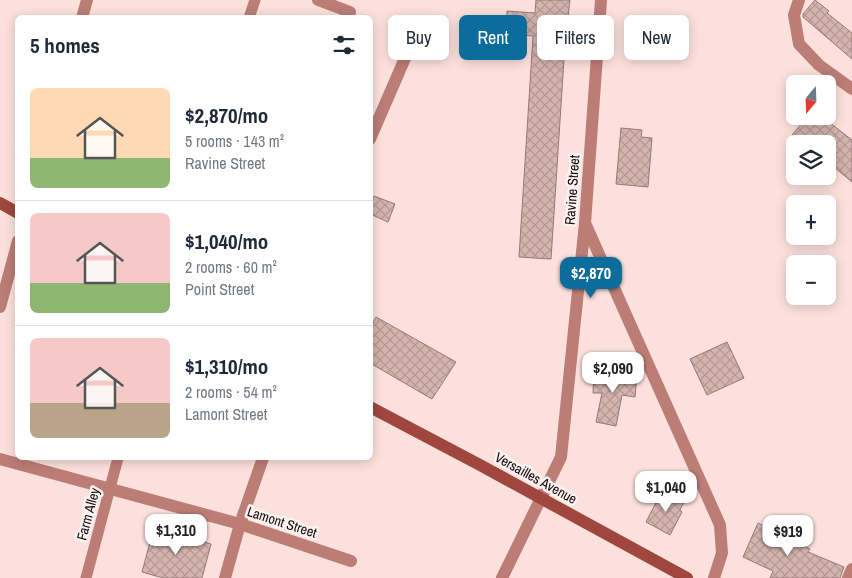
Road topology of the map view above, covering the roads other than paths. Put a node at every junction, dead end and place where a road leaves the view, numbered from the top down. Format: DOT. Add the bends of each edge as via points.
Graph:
graph roads {
  1 [pos="88,0"];
  2 [pos="255,0"];
  3 [pos="318,0"];
  4 [pos="601,0"];
  5 [pos="799,0"];
  6 [pos="350,12"];
  7 [pos="83,15"];
  8 [pos="250,15"];
  9 [pos="404,60"];
  10 [pos="852,89"];
  11 [pos="373,132"];
  12 [pos="0,203"];
  13 [pos="15,211"];
  14 [pos="585,223"];
  15 [pos="15,253"];
  16 [pos="0,307"];
  17 [pos="373,409"];
  18 [pos="0,458"];
  19 [pos="117,460"];
  20 [pos="262,460"];
  21 [pos="110,488"];
  22 [pos="240,524"];
  23 [pos="351,561"];
  24 [pos="852,569"];
  25 [pos="86,578"];
  26 [pos="225,578"];
  27 [pos="502,578"];
  28 [pos="687,578"];
  29 [pos="714,578"];
  30 [pos="848,578"];
  1 -- 7 [label="street"];
  2 -- 8 [label="lane"];
  3 -- 6 [label="street"];
  4 -- 14 [label="street, Ravine Street"];
  5 -- 10 [label="street" via="794,15 799,44 819,65"];
  9 -- 11 [label="street"];
  12 -- 13 [label="street"];
  14 -- 27 [label="street, Ravine Street" via="562,457"];
  14 -- 29 [label="street" via="720,525 722,553"];
  15 -- 16 [label="street"];
  17 -- 28 [label="street, Versailles Avenue"];
  18 -- 21 [label="street, Lamont Street"];
  19 -- 21 [label="lane, Farm Alley"];
  20 -- 22 [label="street"];
  21 -- 22 [label="street, Lamont Street"];
  21 -- 25 [label="lane, Farm Alley"];
  22 -- 23 [label="street, Lamont Street"];
  22 -- 26 [label="street"];
  24 -- 30 [label="street"];
}
